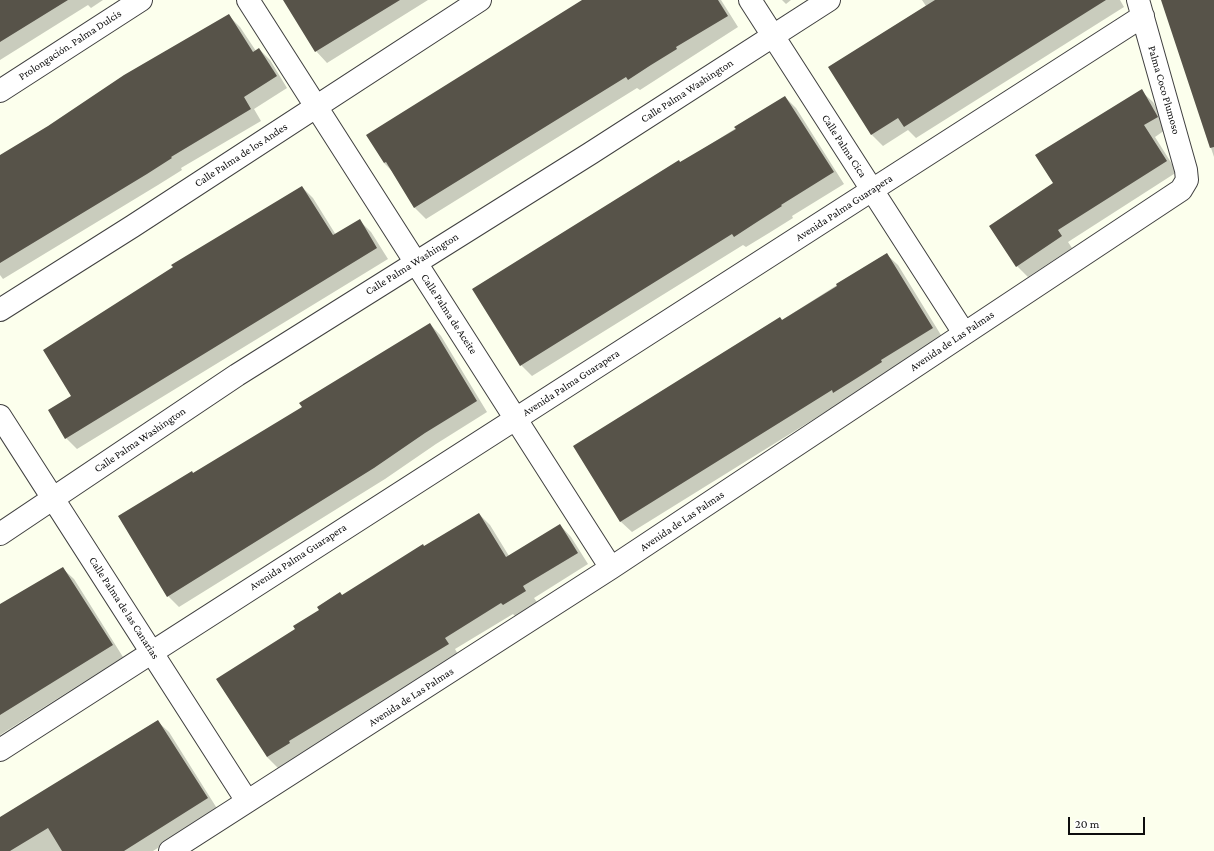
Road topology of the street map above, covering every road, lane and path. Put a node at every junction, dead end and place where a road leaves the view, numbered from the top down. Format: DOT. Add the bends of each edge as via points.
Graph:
graph roads {
  1 [pos="141,0"];
  2 [pos="248,0"];
  3 [pos="480,0"];
  4 [pos="750,0"];
  5 [pos="829,0"];
  6 [pos="1140,8"];
  7 [pos="773,36"];
  8 [pos="0,91"];
  9 [pos="316,106"];
  10 [pos="1187,180"];
  11 [pos="873,191"];
  12 [pos="415,262"];
  13 [pos="0,310"];
  14 [pos="964,333"];
  15 [pos="0,416"];
  16 [pos="515,419"];
  17 [pos="54,499"];
  18 [pos="0,534"];
  19 [pos="611,568"];
  20 [pos="152,652"];
  21 [pos="0,750"];
  22 [pos="247,801"];
  23 [pos="170,851"];
  1 -- 8 [label="street, Prolongación. Palma Dulcis"];
  2 -- 9 [label="street, Calle Palma de Aceite"];
  3 -- 9 [label="street, Calle Palma de los Andes"];
  4 -- 7 [label="street, Calle Palma Cica"];
  5 -- 7 [label="street, Calle Palma Washington"];
  6 -- 10 [label="street, Palma Coco Plumoso"];
  6 -- 11 [label="street, Avenida Palma Guarapera"];
  7 -- 11 [label="street, Calle Palma Cica"];
  7 -- 12 [label="street, Calle Palma Washington"];
  9 -- 12 [label="street, Calle Palma de Aceite"];
  9 -- 13 [label="street, Calle Palma de los Andes"];
  10 -- 14 [label="street, Avenida de Las Palmas" via="1181,190"];
  11 -- 14 [label="street, Calle Palma Cica"];
  11 -- 16 [label="street, Avenida Palma Guarapera"];
  12 -- 16 [label="street, Calle Palma de Aceite"];
  12 -- 17 [label="street, Calle Palma Washington" via="237,375"];
  14 -- 19 [label="street, Avenida de Las Palmas"];
  15 -- 17 [label="street, Calle Palma de las Canarias"];
  16 -- 19 [label="street, Calle Palma de Aceite"];
  16 -- 20 [label="street, Avenida Palma Guarapera"];
  17 -- 18 [label="street, Calle Palma Washington"];
  17 -- 20 [label="street, Calle Palma de las Canarias"];
  19 -- 22 [label="street, Avenida de Las Palmas"];
  20 -- 21 [label="street, Avenida Palma Guarapera"];
  20 -- 22 [label="street, Calle Palma de las Canarias"];
  22 -- 23 [label="street, Avenida de Las Palmas"];
}
